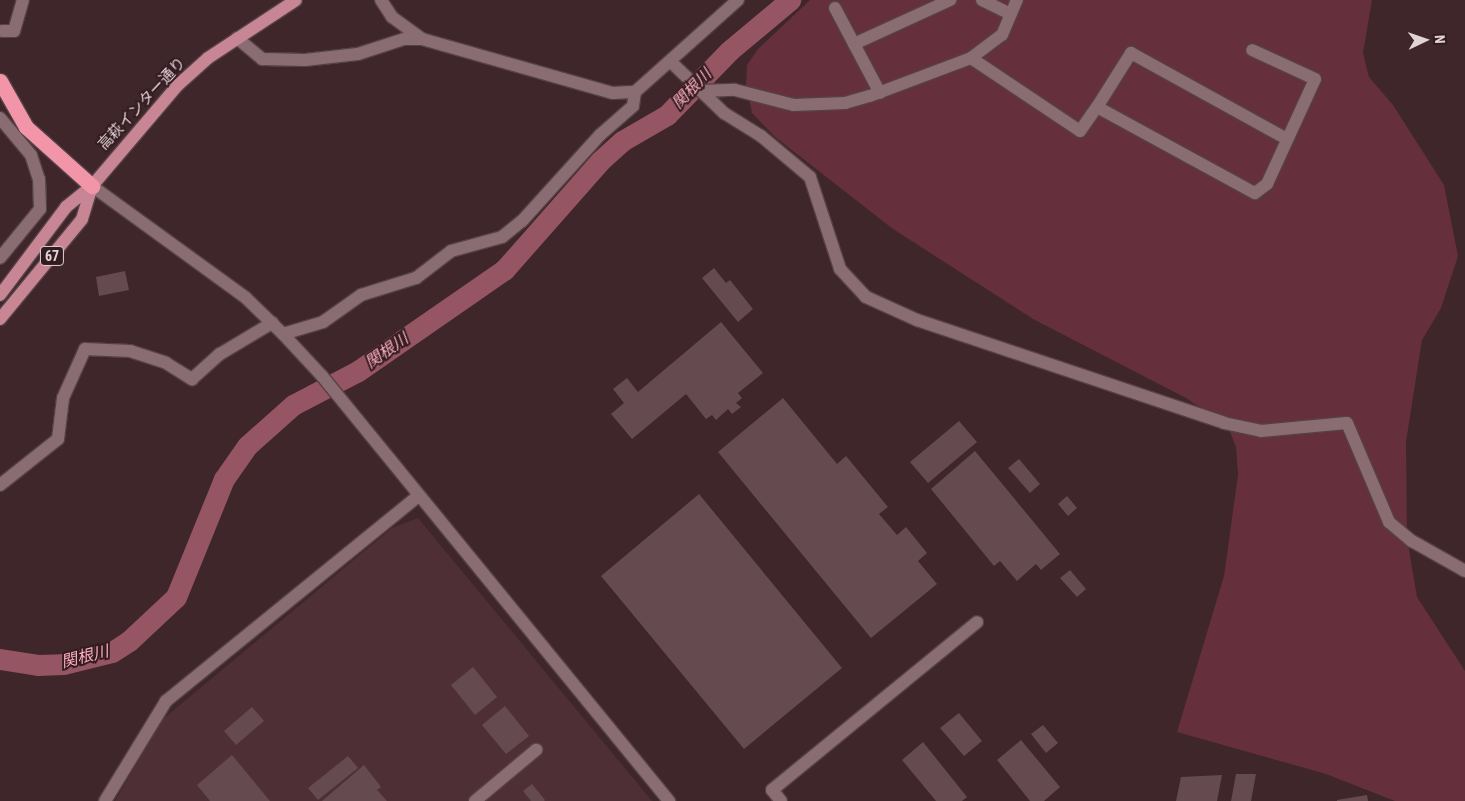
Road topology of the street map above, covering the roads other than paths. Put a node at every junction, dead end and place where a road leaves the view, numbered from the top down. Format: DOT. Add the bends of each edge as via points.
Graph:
graph roads {
  1 [pos="23,0"];
  2 [pos="296,0"];
  3 [pos="381,0"];
  4 [pos="738,0"];
  5 [pos="950,0"];
  6 [pos="982,0"];
  7 [pos="1016,0"];
  8 [pos="835,8"];
  9 [pos="1011,14"];
  10 [pos="2,31"];
  11 [pos="237,38"];
  12 [pos="422,39"];
  13 [pos="854,44"];
  14 [pos="1252,50"];
  15 [pos="971,58"];
  16 [pos="670,62"];
  17 [pos="0,80"];
  18 [pos="701,91"];
  19 [pos="635,92"];
  20 [pos="880,93"];
  21 [pos="1097,107"];
  22 [pos="0,118"];
  23 [pos="1287,139"];
  24 [pos="92,186"];
  25 [pos="0,258"];
  26 [pos="0,295"];
  27 [pos="0,320"];
  28 [pos="272,323"];
  29 [pos="283,334"];
  30 [pos="0,485"];
  31 [pos="418,496"];
  32 [pos="1465,570"];
  33 [pos="977,622"];
  34 [pos="536,750"];
  35 [pos="105,801"];
  36 [pos="475,801"];
  37 [pos="669,801"];
  38 [pos="781,801"];
  1 -- 10 [label="street" via="14,31"];
  2 -- 11 [label="main road, 高萩インター通り / 67"];
  3 -- 12 [label="street" via="392,17"];
  4 -- 16 [label="street"];
  5 -- 13 [label="street"];
  6 -- 9 [label="street"];
  7 -- 9 [label="street"];
  8 -- 13 [label="street"];
  9 -- 15 [label="street" via="1002,35"];
  11 -- 12 [label="street" via="262,59 305,60 358,54 404,39"];
  11 -- 24 [label="main road, 高萩インター通り / 67" via="178,85"];
  12 -- 19 [label="street" via="613,93"];
  13 -- 20 [label="street"];
  14 -- 23 [label="street" via="1315,79"];
  15 -- 20 [label="street"];
  15 -- 21 [label="street" via="1080,131"];
  16 -- 18 [label="street"];
  16 -- 19 [label="street"];
  17 -- 24 [label="highway" via="26,127"];
  18 -- 20 [label="street" via="735,90 794,105 845,103"];
  18 -- 32 [label="street" via="724,113 761,136 810,177 840,269 866,297 917,320 1224,423 1261,431 1347,423 1390,522 1412,541"];
  19 -- 29 [label="street" via="633,106 600,135 522,221 502,237 451,251 416,278 361,296 323,322"];
  21 -- 23 [label="street" via="1131,54"];
  21 -- 23 [label="street" via="1256,193 1267,184"];
  22 -- 25 [label="street" via="31,155 39,180 40,208"];
  24 -- 26 [label="main road, 高萩インター通り / 67" via="66,207"];
  24 -- 27 [label="main road, 高萩インター通り / 67" via="82,219"];
  24 -- 28 [label="street" via="246,298"];
  28 -- 29 [label="street"];
  28 -- 30 [label="street" via="220,354 192,379 166,363 130,351 87,348 63,398 58,440"];
  29 -- 31 [label="street" via="322,376"];
  31 -- 35 [label="street" via="166,701"];
  31 -- 37 [label="street"];
  33 -- 38 [label="street" via="772,790"];
  34 -- 36 [label="street"];
}
